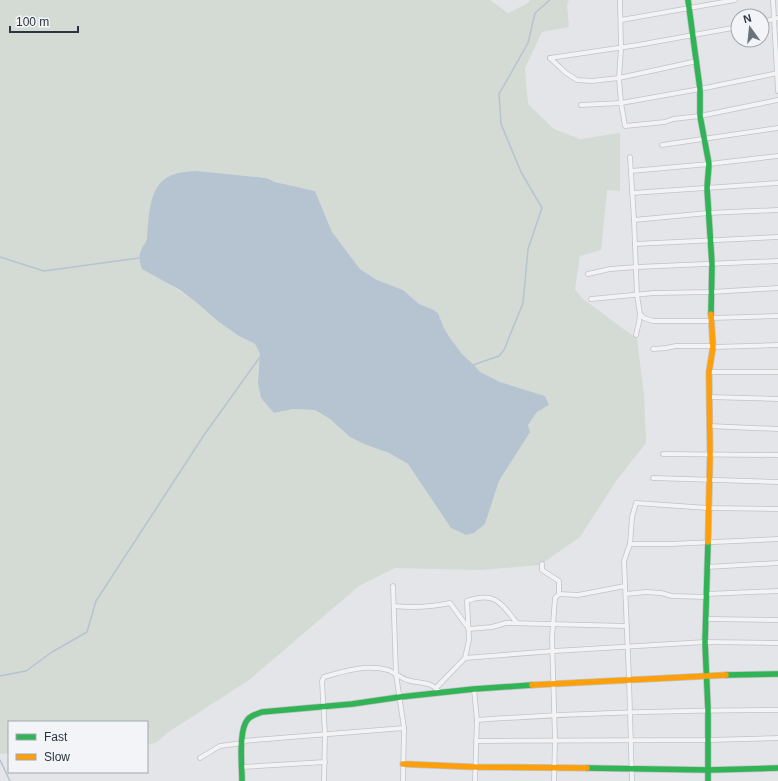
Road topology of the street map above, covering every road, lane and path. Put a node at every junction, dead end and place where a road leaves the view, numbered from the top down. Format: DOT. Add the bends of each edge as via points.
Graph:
graph roads {
  1 [pos="620,0"];
  2 [pos="688,0"];
  3 [pos="736,0"];
  4 [pos="773,0"];
  5 [pos="690,8"];
  6 [pos="776,19"];
  7 [pos="621,20"];
  8 [pos="730,29"];
  9 [pos="692,36"];
  10 [pos="776,44"];
  11 [pos="621,48"];
  12 [pos="697,61"];
  13 [pos="777,73"];
  14 [pos="618,78"];
  15 [pos="700,89"];
  16 [pos="778,91"];
  17 [pos="778,100"];
  18 [pos="621,103"];
  19 [pos="581,105"];
  20 [pos="700,116"];
  21 [pos="778,128"];
  22 [pos="704,140"];
  23 [pos="662,145"];
  24 [pos="778,156"];
  25 [pos="630,157"];
  26 [pos="709,164"];
  27 [pos="631,171"];
  28 [pos="778,183"];
  29 [pos="707,188"];
  30 [pos="632,193"];
  31 [pos="778,210"];
  32 [pos="708,213"];
  33 [pos="634,220"];
  34 [pos="778,237"];
  35 [pos="710,240"];
  36 [pos="635,244"];
  37 [pos="778,261"];
  38 [pos="712,264"];
  39 [pos="637,267"];
  40 [pos="588,274"];
  41 [pos="778,288"];
  42 [pos="712,292"];
  43 [pos="637,295"];
  44 [pos="591,299"];
  45 [pos="640,314"];
  46 [pos="778,316"];
  47 [pos="711,320"];
  48 [pos="636,335"];
  49 [pos="778,345"];
  50 [pos="712,346"];
  51 [pos="652,349"];
  52 [pos="709,372"];
  53 [pos="778,372"];
  54 [pos="709,397"];
  55 [pos="778,399"];
  56 [pos="709,426"];
  57 [pos="778,429"];
  58 [pos="663,454"];
  59 [pos="710,455"];
  60 [pos="778,455"];
  61 [pos="653,478"];
  62 [pos="709,481"];
  63 [pos="778,482"];
  64 [pos="708,508"];
  65 [pos="778,509"];
  66 [pos="778,539"];
  67 [pos="707,541"];
  68 [pos="630,544"];
  69 [pos="778,563"];
  70 [pos="542,564"];
  71 [pos="707,567"];
  72 [pos="393,586"];
  73 [pos="625,586"];
  74 [pos="778,591"];
  75 [pos="559,594"];
  76 [pos="626,594"];
  77 [pos="706,596"];
  78 [pos="394,606"];
  79 [pos="706,619"];
  80 [pos="778,620"];
  81 [pos="517,623"];
  82 [pos="554,624"];
  83 [pos="627,626"];
  84 [pos="469,629"];
  85 [pos="705,642"];
  86 [pos="778,643"];
  87 [pos="627,647"];
  88 [pos="554,651"];
  89 [pos="464,658"];
  90 [pos="396,674"];
  91 [pos="778,674"];
  92 [pos="707,675"];
  93 [pos="629,679"];
  94 [pos="553,685"];
  95 [pos="436,688"];
  96 [pos="474,689"];
  97 [pos="440,693"];
  98 [pos="400,697"];
  99 [pos="324,707"];
  100 [pos="708,710"];
  101 [pos="778,710"];
  102 [pos="630,712"];
  103 [pos="554,715"];
  104 [pos="477,720"];
  105 [pos="404,728"];
  106 [pos="325,734"];
  107 [pos="778,738"];
  108 [pos="555,740"];
  109 [pos="631,740"];
  110 [pos="708,740"];
  111 [pos="476,741"];
  112 [pos="243,742"];
  113 [pos="200,758"];
  114 [pos="325,762"];
  115 [pos="403,764"];
  116 [pos="242,767"];
  117 [pos="475,767"];
  118 [pos="554,767"];
  119 [pos="631,768"];
  120 [pos="778,768"];
  121 [pos="709,770"];
  122 [pos="242,781"];
  123 [pos="324,781"];
  124 [pos="403,781"];
  125 [pos="475,781"];
  126 [pos="554,781"];
  127 [pos="632,781"];
  128 [pos="708,781"];
  1 -- 7 [label="street"];
  2 -- 5 [label="street"];
  3 -- 5 [label="street"];
  4 -- 6 [label="street"];
  5 -- 7 [label="street"];
  5 -- 9 [label="street"];
  6 -- 10 [label="street"];
  7 -- 11 [label="street"];
  8 -- 9 [label="street"];
  9 -- 11 [label="street"];
  9 -- 12 [label="street"];
  10 -- 13 [label="street"];
  11 -- 14 [label="street"];
  11 -- 14 [label="street" via="550,58 576,80"];
  12 -- 14 [label="street"];
  12 -- 15 [label="street"];
  13 -- 15 [label="street"];
  13 -- 16 [label="street"];
  14 -- 18 [label="street"];
  15 -- 18 [label="street"];
  15 -- 20 [label="street"];
  17 -- 20 [label="street"];
  18 -- 19 [label="street"];
  18 -- 20 [label="street" via="625,126"];
  20 -- 22 [label="street"];
  21 -- 22 [label="street"];
  22 -- 23 [label="street"];
  22 -- 26 [label="street"];
  24 -- 26 [label="street"];
  25 -- 27 [label="street"];
  26 -- 27 [label="street"];
  26 -- 29 [label="street"];
  27 -- 30 [label="street"];
  28 -- 29 [label="street"];
  29 -- 30 [label="street"];
  29 -- 32 [label="street"];
  30 -- 33 [label="street"];
  31 -- 32 [label="street"];
  32 -- 33 [label="street"];
  32 -- 35 [label="street"];
  33 -- 36 [label="street"];
  34 -- 35 [label="street"];
  35 -- 36 [label="street"];
  35 -- 38 [label="street"];
  36 -- 39 [label="street"];
  37 -- 38 [label="street"];
  38 -- 39 [label="street"];
  38 -- 42 [label="street"];
  39 -- 40 [label="street"];
  39 -- 43 [label="street"];
  41 -- 42 [label="street"];
  42 -- 43 [label="street"];
  42 -- 47 [label="street"];
  43 -- 44 [label="street"];
  43 -- 45 [label="street"];
  45 -- 47 [label="street" via="653,321"];
  45 -- 48 [label="street"];
  46 -- 47 [label="street"];
  47 -- 50 [label="street"];
  49 -- 50 [label="street"];
  50 -- 51 [label="street"];
  50 -- 52 [label="street"];
  52 -- 53 [label="street"];
  52 -- 54 [label="street"];
  54 -- 55 [label="street"];
  54 -- 56 [label="street"];
  56 -- 57 [label="street"];
  56 -- 59 [label="street"];
  58 -- 59 [label="street"];
  59 -- 60 [label="street"];
  59 -- 62 [label="street"];
  61 -- 62 [label="street"];
  62 -- 63 [label="street"];
  62 -- 64 [label="street"];
  64 -- 65 [label="street"];
  64 -- 67 [label="street"];
  64 -- 68 [label="street" via="636,503"];
  66 -- 67 [label="street"];
  67 -- 68 [label="street"];
  67 -- 71 [label="street"];
  68 -- 73 [label="street" via="624,561"];
  69 -- 71 [label="street"];
  70 -- 75 [label="street" via="542,570 559,581"];
  71 -- 77 [label="street"];
  72 -- 78 [label="street"];
  73 -- 75 [label="street" via="578,595"];
  73 -- 76 [label="street"];
  74 -- 77 [label="street"];
  75 -- 82 [label="street" via="555,598"];
  76 -- 77 [label="street" via="646,592 672,596"];
  76 -- 83 [label="street"];
  77 -- 79 [label="street"];
  78 -- 84 [label="street" via="423,607 450,603"];
  78 -- 90 [label="street"];
  79 -- 80 [label="street"];
  79 -- 85 [label="street"];
  81 -- 82 [label="street"];
  81 -- 84 [label="street"];
  81 -- 84 [label="street" via="500,602 487,596 478,597 467,601"];
  82 -- 83 [label="street"];
  82 -- 88 [label="street"];
  83 -- 87 [label="street"];
  84 -- 89 [label="street"];
  85 -- 86 [label="street"];
  85 -- 87 [label="street"];
  85 -- 92 [label="street"];
  87 -- 88 [label="street"];
  87 -- 93 [label="street"];
  88 -- 89 [label="street"];
  88 -- 94 [label="street"];
  89 -- 95 [label="street"];
  90 -- 95 [label="street"];
  90 -- 98 [label="street"];
  90 -- 99 [label="street" via="388,670 367,668 324,677"];
  91 -- 92 [label="street"];
  92 -- 93 [label="street"];
  92 -- 100 [label="street"];
  93 -- 94 [label="street"];
  93 -- 102 [label="street"];
  94 -- 96 [label="street"];
  94 -- 103 [label="street"];
  95 -- 97 [label="street"];
  96 -- 97 [label="street"];
  96 -- 104 [label="street"];
  97 -- 98 [label="street"];
  98 -- 99 [label="street"];
  98 -- 105 [label="street"];
  99 -- 106 [label="street"];
  99 -- 112 [label="street" via="262,712 254,715 246,722"];
  100 -- 101 [label="street"];
  100 -- 102 [label="street"];
  100 -- 110 [label="street"];
  102 -- 103 [label="street"];
  102 -- 109 [label="street"];
  103 -- 104 [label="street"];
  103 -- 108 [label="street"];
  104 -- 111 [label="street"];
  105 -- 106 [label="street"];
  105 -- 115 [label="street"];
  106 -- 112 [label="street"];
  106 -- 114 [label="street"];
  107 -- 110 [label="street"];
  108 -- 109 [label="street"];
  108 -- 111 [label="street"];
  108 -- 118 [label="street"];
  109 -- 110 [label="street"];
  109 -- 119 [label="street"];
  110 -- 121 [label="street"];
  111 -- 117 [label="street"];
  112 -- 113 [label="street" via="220,746"];
  112 -- 116 [label="street"];
  114 -- 116 [label="street"];
  114 -- 123 [label="street"];
  115 -- 117 [label="street"];
  115 -- 124 [label="street"];
  116 -- 122 [label="street"];
  117 -- 118 [label="street"];
  117 -- 125 [label="street"];
  118 -- 119 [label="street"];
  118 -- 126 [label="street"];
  119 -- 121 [label="street"];
  119 -- 127 [label="street"];
  120 -- 121 [label="street"];
  121 -- 128 [label="street"];
}
